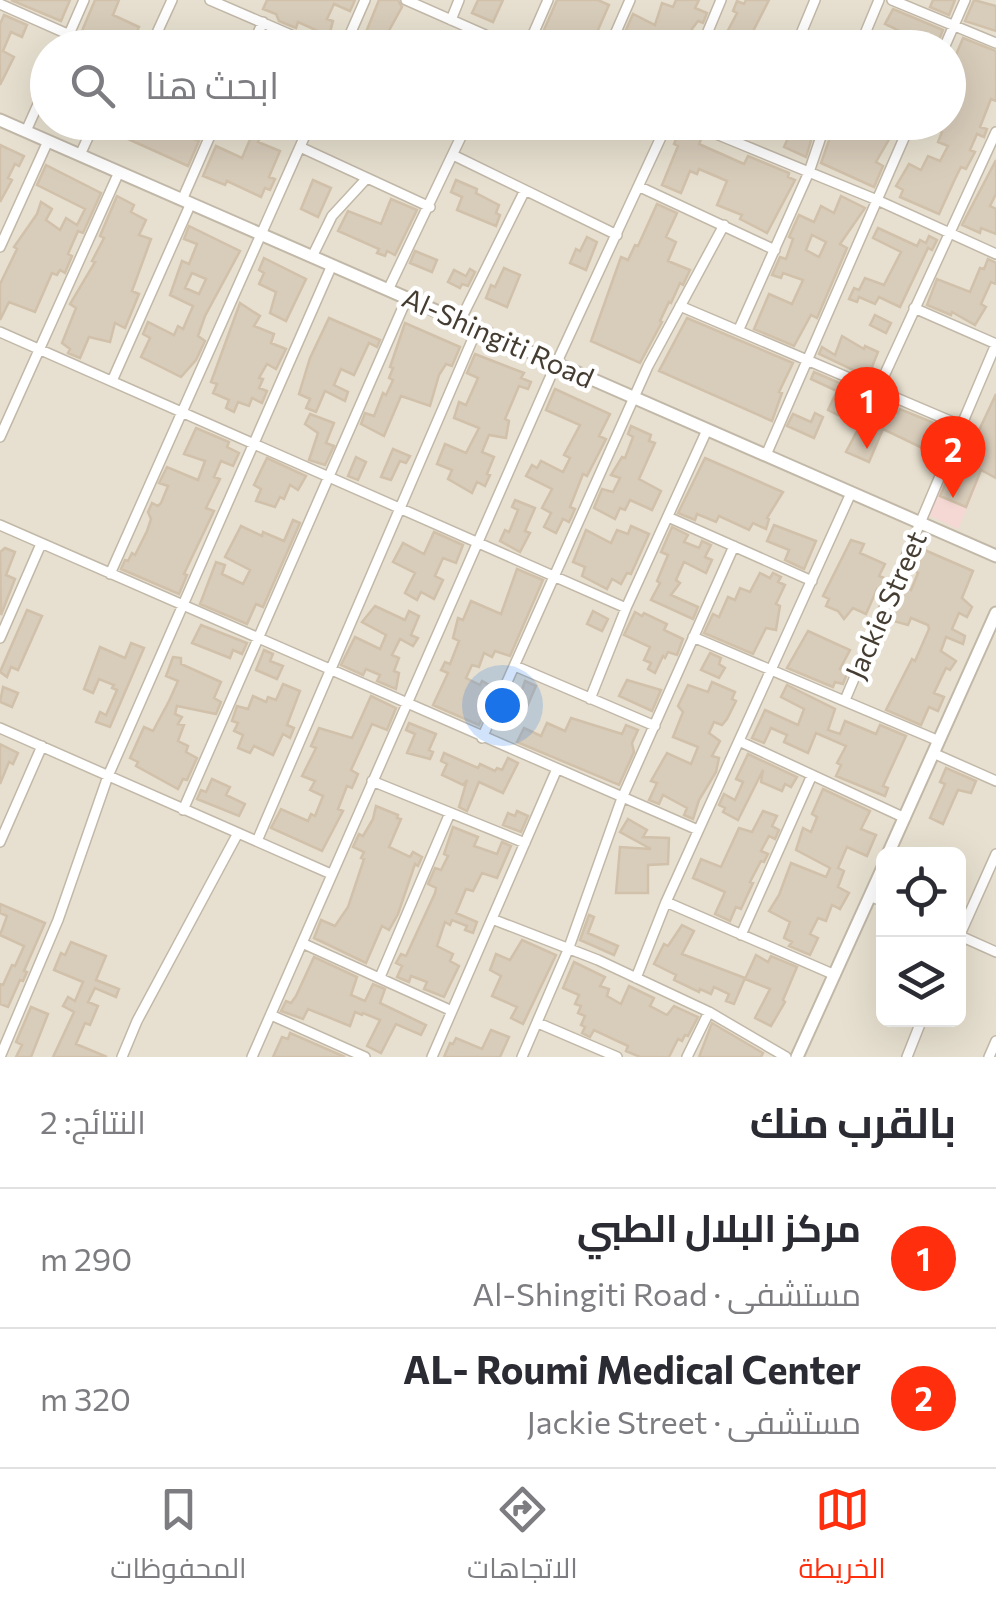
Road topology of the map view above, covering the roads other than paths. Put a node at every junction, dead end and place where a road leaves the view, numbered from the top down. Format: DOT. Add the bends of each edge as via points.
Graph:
graph roads {
  1 [pos="84,0"];
  2 [pos="172,0"];
  3 [pos="210,0"];
  4 [pos="365,0"];
  5 [pos="406,0"];
  6 [pos="459,0"];
  7 [pos="548,0"];
  8 [pos="630,0"];
  9 [pos="721,0"];
  10 [pos="815,0"];
  11 [pos="879,0"];
  12 [pos="892,0"];
  13 [pos="964,0"];
  14 [pos="0,4"];
  15 [pos="451,20"];
  16 [pos="262,22"];
  17 [pos="953,26"];
  18 [pos="55,30"];
  19 [pos="71,30"];
  20 [pos="158,30"];
  21 [pos="259,30"];
  22 [pos="280,30"];
  23 [pos="352,30"];
  24 [pos="471,30"];
  25 [pos="535,30"];
  26 [pos="618,30"];
  27 [pos="709,30"];
  28 [pos="802,30"];
  29 [pos="866,30"];
  30 [pos="951,30"];
  31 [pos="963,30"];
  32 [pos="966,31"];
  33 [pos="996,43"];
  34 [pos="0,120"];
  35 [pos="30,122"];
  36 [pos="26,131"];
  37 [pos="996,132"];
  38 [pos="30,133"];
  39 [pos="87,140"];
  40 [pos="209,140"];
  41 [pos="303,140"];
  42 [pos="460,140"];
  43 [pos="660,140"];
  44 [pos="731,140"];
  45 [pos="820,140"];
  46 [pos="903,140"];
  47 [pos="48,141"];
  48 [pos="300,148"];
  49 [pos="992,152"];
  50 [pos="80,155"];
  51 [pos="453,155"];
  52 [pos="119,172"];
  53 [pos="809,172"];
  54 [pos="367,178"];
  55 [pos="640,187"];
  56 [pos="524,190"];
  57 [pos="877,200"];
  58 [pos="186,201"];
  59 [pos="430,207"];
  60 [pos="724,225"];
  61 [pos="948,233"];
  62 [pos="262,234"];
  63 [pos="617,234"];
  64 [pos="0,247"];
  65 [pos="775,250"];
  66 [pos="996,254"];
  67 [pos="312,256"];
  68 [pos="332,265"];
  69 [pos="388,290"];
  70 [pos="407,298"];
  71 [pos="680,306"];
  72 [pos="914,308"];
  73 [pos="460,322"];
  74 [pos="477,329"];
  75 [pos="739,329"];
  76 [pos="0,332"];
  77 [pos="996,344"];
  78 [pos="37,350"];
  79 [pos="807,358"];
  80 [pos="556,364"];
  81 [pos="112,380"];
  82 [pos="878,389"];
  83 [pos="634,398"];
  84 [pos="182,412"];
  85 [pos="962,426"];
  86 [pos="707,430"];
  87 [pos="0,436"];
  88 [pos="254,444"];
  89 [pos="766,456"];
  90 [pos="328,477"];
  91 [pos="851,493"];
  92 [pos="400,507"];
  93 [pos="668,516"];
  94 [pos="922,523"];
  95 [pos="0,526"];
  96 [pos="42,544"];
  97 [pos="477,544"];
  98 [pos="734,546"];
  99 [pos="996,556"];
  100 [pos="110,574"];
  101 [pos="554,577"];
  102 [pos="812,581"];
  103 [pos="183,606"];
  104 [pos="626,608"];
  105 [pos="996,612"];
  106 [pos="693,637"];
  107 [pos="0,638"];
  108 [pos="259,640"];
  109 [pos="515,666"];
  110 [pos="329,670"];
  111 [pos="772,670"];
  112 [pos="590,698"];
  113 [pos="844,700"];
  114 [pos="405,704"];
  115 [pos="655,726"];
  116 [pos="0,728"];
  117 [pos="482,738"];
  118 [pos="741,742"];
  119 [pos="42,746"];
  120 [pos="936,747"];
  121 [pos="556,771"];
  122 [pos="812,775"];
  123 [pos="108,776"];
  124 [pos="372,781"];
  125 [pos="996,781"];
  126 [pos="622,798"];
  127 [pos="183,810"];
  128 [pos="450,813"];
  129 [pos="905,818"];
  130 [pos="698,830"];
  131 [pos="238,833"];
  132 [pos="257,841"];
  133 [pos="0,842"];
  134 [pos="525,844"];
  135 [pos="891,847"];
  136 [pos="996,854"];
  137 [pos="331,874"];
  138 [pos="876,883"];
  139 [pos="870,896"];
  140 [pos="876,899"];
  141 [pos="666,902"];
  142 [pos="492,918"];
  143 [pos="966,921"];
  144 [pos="741,935"];
  145 [pos="966,940"];
  146 [pos="302,944"];
  147 [pos="568,950"];
  148 [pos="996,952"];
  149 [pos="835,976"];
  150 [pos="380,978"];
  151 [pos="636,978"];
  152 [pos="452,1011"];
  153 [pos="709,1012"];
  154 [pos="272,1015"];
  155 [pos="538,1022"];
  156 [pos="919,1027"];
  157 [pos="996,1041"];
  158 [pos="348,1054"];
  159 [pos="611,1056"];
  160 [pos="0,1057"];
  161 [pos="122,1057"];
  162 [pos="252,1057"];
  163 [pos="365,1057"];
  164 [pos="432,1057"];
  165 [pos="522,1057"];
  166 [pos="687,1057"];
  167 [pos="786,1057"];
  168 [pos="797,1057"];
  169 [pos="906,1057"];
  170 [pos="990,1057"];
  1 -- 19 [label="street"];
  2 -- 20 [label="street"];
  3 -- 16 [label="street"];
  4 -- 23 [label="street"];
  5 -- 15 [label="street"];
  6 -- 15 [label="street"];
  7 -- 25 [label="street"];
  8 -- 26 [label="street"];
  9 -- 27 [label="street"];
  10 -- 28 [label="street"];
  11 -- 29 [label="street"];
  12 -- 17 [label="street"];
  13 -- 17 [label="street"];
  14 -- 18 [label="street"];
  15 -- 24 [label="street"];
  16 -- 21 [label="street"];
  16 -- 22 [label="street"];
  17 -- 30 [label="street"];
  17 -- 31 [label="street"];
  32 -- 33 [label="street"];
  34 -- 36 [label="street, Al-Shingiti Road"];
  35 -- 36 [label="street"];
  36 -- 38 [label="street, Al-Shingiti Road"];
  37 -- 49 [label="street"];
  39 -- 50 [label="street"];
  40 -- 58 [label="street"];
  41 -- 48 [label="street"];
  42 -- 51 [label="street"];
  43 -- 55 [label="street"];
  44 -- 53 [label="street"];
  45 -- 53 [label="street"];
  46 -- 57 [label="street"];
  47 -- 50 [label="street, Al-Shingiti Road"];
  47 -- 64 [label="street"];
  48 -- 54 [label="street"];
  48 -- 62 [label="street"];
  49 -- 61 [label="street"];
  50 -- 52 [label="street, Al-Shingiti Road"];
  51 -- 56 [label="street"];
  51 -- 59 [label="street"];
  52 -- 58 [label="street, Al-Shingiti Road"];
  52 -- 78 [label="street"];
  53 -- 57 [label="street"];
  53 -- 65 [label="street"];
  54 -- 59 [label="street"];
  54 -- 67 [label="street" via="332,216"];
  55 -- 60 [label="street"];
  55 -- 63 [label="street"];
  56 -- 63 [label="street"];
  56 -- 73 [label="street"];
  57 -- 61 [label="street"];
  57 -- 79 [label="street"];
  58 -- 62 [label="street, Al-Shingiti Road"];
  58 -- 81 [label="street"];
  59 -- 69 [label="street"];
  60 -- 65 [label="street"];
  60 -- 71 [label="street"];
  61 -- 66 [label="street"];
  61 -- 72 [label="street"];
  62 -- 67 [label="street, Al-Shingiti Road"];
  62 -- 84 [label="street"];
  63 -- 80 [label="street"];
  65 -- 75 [label="street"];
  67 -- 68 [label="street, Al-Shingiti Road"];
  68 -- 69 [label="street, Al-Shingiti Road"];
  68 -- 88 [label="street"];
  69 -- 70 [label="street, Al-Shingiti Road"];
  70 -- 73 [label="street, Al-Shingiti Road"];
  70 -- 90 [label="street"];
  71 -- 75 [label="street"];
  71 -- 83 [label="street"];
  72 -- 77 [label="street"];
  72 -- 82 [label="street"];
  73 -- 74 [label="street, Al-Shingiti Road"];
  74 -- 80 [label="street, Al-Shingiti Road"];
  74 -- 92 [label="street"];
  75 -- 79 [label="street"];
  76 -- 78 [label="street"];
  77 -- 85 [label="street, Jackie Street"];
  78 -- 81 [label="street"];
  78 -- 87 [label="street"];
  79 -- 82 [label="street"];
  79 -- 89 [label="street"];
  80 -- 83 [label="street, Al-Shingiti Road"];
  80 -- 97 [label="street"];
  81 -- 84 [label="street"];
  82 -- 85 [label="street"];
  83 -- 86 [label="street, Al-Shingiti Road"];
  83 -- 101 [label="street"];
  84 -- 88 [label="street"];
  84 -- 100 [label="street"];
  85 -- 94 [label="street, Jackie Street"];
  86 -- 89 [label="street, Al-Shingiti Road"];
  86 -- 93 [label="street"];
  88 -- 90 [label="street"];
  88 -- 103 [label="street"];
  89 -- 91 [label="street, Al-Shingiti Road"];
  90 -- 92 [label="street"];
  90 -- 108 [label="street"];
  91 -- 94 [label="street, Al-Shingiti Road"];
  91 -- 102 [label="street"];
  92 -- 97 [label="street"];
  92 -- 110 [label="street"];
  93 -- 98 [label="street"];
  93 -- 104 [label="street"];
  94 -- 99 [label="street, Al-Shingiti Road"];
  94 -- 113 [label="street, Jackie Street"];
  95 -- 96 [label="street"];
  96 -- 100 [label="street"];
  96 -- 107 [label="street"];
  97 -- 101 [label="street"];
  97 -- 114 [label="street"];
  98 -- 102 [label="street"];
  98 -- 106 [label="street"];
  100 -- 103 [label="street"];
  101 -- 104 [label="street"];
  101 -- 109 [label="street"];
  102 -- 111 [label="street"];
  103 -- 108 [label="street"];
  103 -- 123 [label="street"];
  104 -- 112 [label="street"];
  105 -- 120 [label="street"];
  106 -- 111 [label="street"];
  106 -- 115 [label="street"];
  108 -- 110 [label="street"];
  108 -- 127 [label="street"];
  109 -- 112 [label="street"];
  109 -- 117 [label="street"];
  110 -- 114 [label="street"];
  110 -- 132 [label="street"];
  111 -- 113 [label="street"];
  111 -- 118 [label="street"];
  112 -- 115 [label="street"];
  113 -- 120 [label="street"];
  114 -- 117 [label="street"];
  114 -- 124 [label="street"];
  115 -- 126 [label="street"];
  116 -- 119 [label="street"];
  117 -- 121 [label="street"];
  118 -- 122 [label="street"];
  118 -- 130 [label="street"];
  119 -- 123 [label="street"];
  119 -- 133 [label="street"];
  120 -- 125 [label="street"];
  120 -- 129 [label="street"];
  121 -- 126 [label="street"];
  121 -- 134 [label="street"];
  122 -- 129 [label="street"];
  122 -- 144 [label="street"];
  123 -- 127 [label="street"];
  123 -- 160 [label="street"];
  124 -- 128 [label="street"];
  124 -- 137 [label="street"];
  126 -- 130 [label="street"];
  126 -- 147 [label="street"];
  127 -- 131 [label="street"];
  128 -- 134 [label="street"];
  128 -- 150 [label="street"];
  129 -- 135 [label="street"];
  130 -- 141 [label="street"];
  131 -- 132 [label="street"];
  131 -- 161 [label="street"];
  132 -- 137 [label="street"];
  134 -- 142 [label="street"];
  136 -- 143 [label="street"];
  137 -- 146 [label="street"];
  138 -- 139 [label="street"];
  139 -- 140 [label="street"];
  139 -- 149 [label="street"];
  141 -- 144 [label="street"];
  141 -- 151 [label="street"];
  142 -- 147 [label="street"];
  142 -- 152 [label="street"];
  144 -- 149 [label="street"];
  145 -- 148 [label="street"];
  146 -- 150 [label="street"];
  146 -- 154 [label="street"];
  147 -- 151 [label="street"];
  147 -- 155 [label="street"];
  149 -- 168 [label="street"];
  150 -- 152 [label="street"];
  151 -- 153 [label="street"];
  152 -- 164 [label="street"];
  153 -- 166 [label="street"];
  153 -- 167 [label="street"];
  154 -- 158 [label="street"];
  154 -- 162 [label="street"];
  155 -- 159 [label="street"];
  155 -- 165 [label="street"];
  156 -- 169 [label="street"];
  157 -- 170 [label="street"];
  158 -- 163 [label="street"];
}
